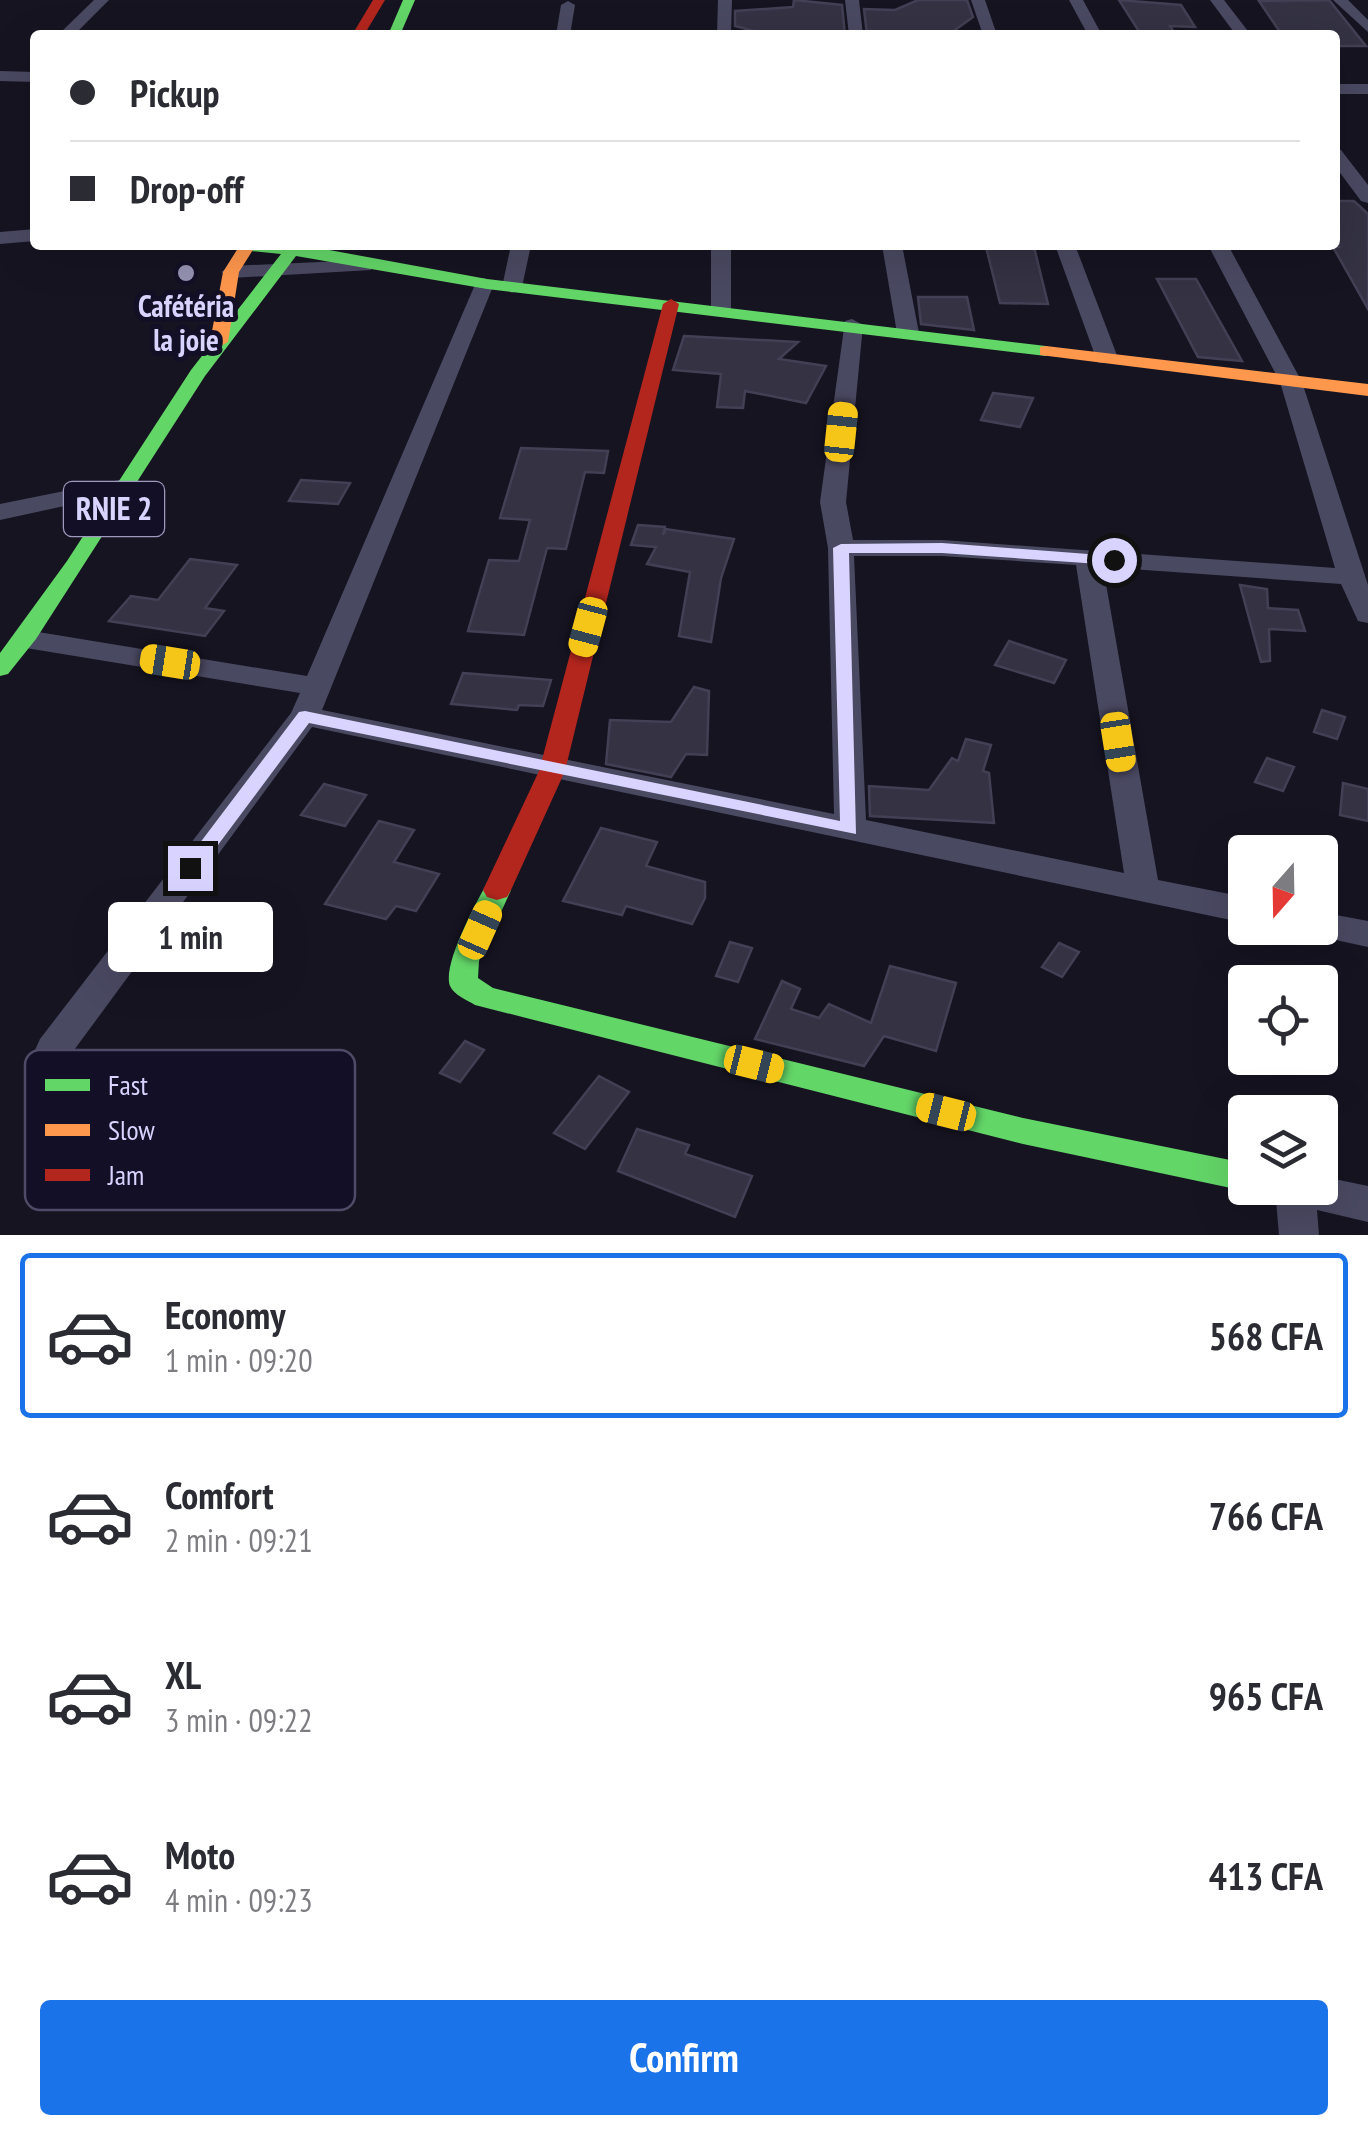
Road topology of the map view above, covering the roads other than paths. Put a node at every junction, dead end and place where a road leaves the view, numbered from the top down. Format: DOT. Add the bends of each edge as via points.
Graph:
graph roads {
  1 [pos="102,0"];
  2 [pos="379,0"];
  3 [pos="409,0"];
  4 [pos="726,0"];
  5 [pos="852,0"];
  6 [pos="978,0"];
  7 [pos="1076,0"];
  8 [pos="1218,0"];
  9 [pos="1340,0"];
  10 [pos="568,4"];
  11 [pos="1368,28"];
  12 [pos="70,30"];
  13 [pos="361,30"];
  14 [pos="396,30"];
  15 [pos="564,30"];
  16 [pos="724,30"];
  17 [pos="855,30"];
  18 [pos="988,30"];
  19 [pos="1092,30"];
  20 [pos="1240,30"];
  21 [pos="0,76"];
  22 [pos="28,77"];
  23 [pos="1340,89"];
  24 [pos="1368,89"];
  25 [pos="1340,160"];
  26 [pos="1368,196"];
  27 [pos="30,235"];
  28 [pos="0,238"];
  29 [pos="245,250"];
  30 [pos="293,250"];
  31 [pos="305,250"];
  32 [pos="520,250"];
  33 [pos="721,250"];
  34 [pos="893,250"];
  35 [pos="1067,250"];
  36 [pos="1221,250"];
  37 [pos="364,266"];
  38 [pos="232,272"];
  39 [pos="281,274"];
  40 [pos="484,284"];
  41 [pos="512,287"];
  42 [pos="672,304"];
  43 [pos="721,310"];
  44 [pos="852,326"];
  45 [pos="908,332"];
  46 [pos="219,343"];
  47 [pos="1106,358"];
  48 [pos="1291,382"];
  49 [pos="1368,390"];
  50 [pos="129,485"];
  51 [pos="0,512"];
  52 [pos="841,548"];
  53 [pos="1088,558"];
  54 [pos="1351,577"];
  55 [pos="1368,614"];
  56 [pos="26,639"];
  57 [pos="0,669"];
  58 [pos="310,701"];
  59 [pos="552,771"];
  60 [pos="850,829"];
  61 [pos="1142,890"];
  62 [pos="1228,907"];
  63 [pos="1338,928"];
  64 [pos="1368,934"];
  65 [pos="53,1050"];
  66 [pos="1228,1173"];
  67 [pos="1338,1197"];
  68 [pos="1368,1204"];
  69 [pos="1296,1205"];
  70 [pos="1299,1235"];
  1 -- 12 [label="street"];
  2 -- 13 [label="street"];
  3 -- 14 [label="street"];
  4 -- 16 [label="street"];
  5 -- 17 [label="street"];
  6 -- 18 [label="street"];
  7 -- 19 [label="street"];
  8 -- 20 [label="street"];
  9 -- 11 [label="street"];
  10 -- 15 [label="street"];
  21 -- 22 [label="street"];
  23 -- 24 [label="street"];
  25 -- 26 [label="street"];
  27 -- 28 [label="street"];
  29 -- 38 [label="street, RNIE 2"];
  30 -- 39 [label="street, RNIE 2"];
  31 -- 37 [label="street"];
  32 -- 41 [label="street"];
  33 -- 43 [label="street"];
  34 -- 45 [label="street"];
  35 -- 47 [label="street"];
  36 -- 48 [label="street"];
  37 -- 39 [label="street"];
  37 -- 40 [label="street"];
  38 -- 39 [label="street"];
  38 -- 46 [label="street, RNIE 2"];
  39 -- 46 [label="street, RNIE 2"];
  40 -- 41 [label="street"];
  40 -- 58 [label="street"];
  41 -- 42 [label="street"];
  42 -- 43 [label="street"];
  42 -- 59 [label="street"];
  43 -- 44 [label="street"];
  44 -- 45 [label="street"];
  44 -- 52 [label="street" via="833,502"];
  45 -- 47 [label="street"];
  46 -- 50 [label="street, RNIE 2"];
  47 -- 48 [label="street"];
  48 -- 49 [label="street"];
  48 -- 54 [label="street"];
  50 -- 51 [label="street"];
  50 -- 56 [label="street, RNIE 2"];
  52 -- 53 [label="street"];
  52 -- 60 [label="street"];
  53 -- 54 [label="street"];
  53 -- 61 [label="street"];
  54 -- 55 [label="street"];
  56 -- 57 [label="street, RNIE 2"];
  56 -- 58 [label="street"];
  58 -- 59 [label="street"];
  58 -- 65 [label="street"];
  59 -- 60 [label="street"];
  59 -- 66 [label="street" via="465,962 463,983 485,997 1023,1130"];
  60 -- 61 [label="street"];
  61 -- 62 [label="street"];
  63 -- 64 [label="street"];
  67 -- 68 [label="street"];
  69 -- 70 [label="street"];
}
